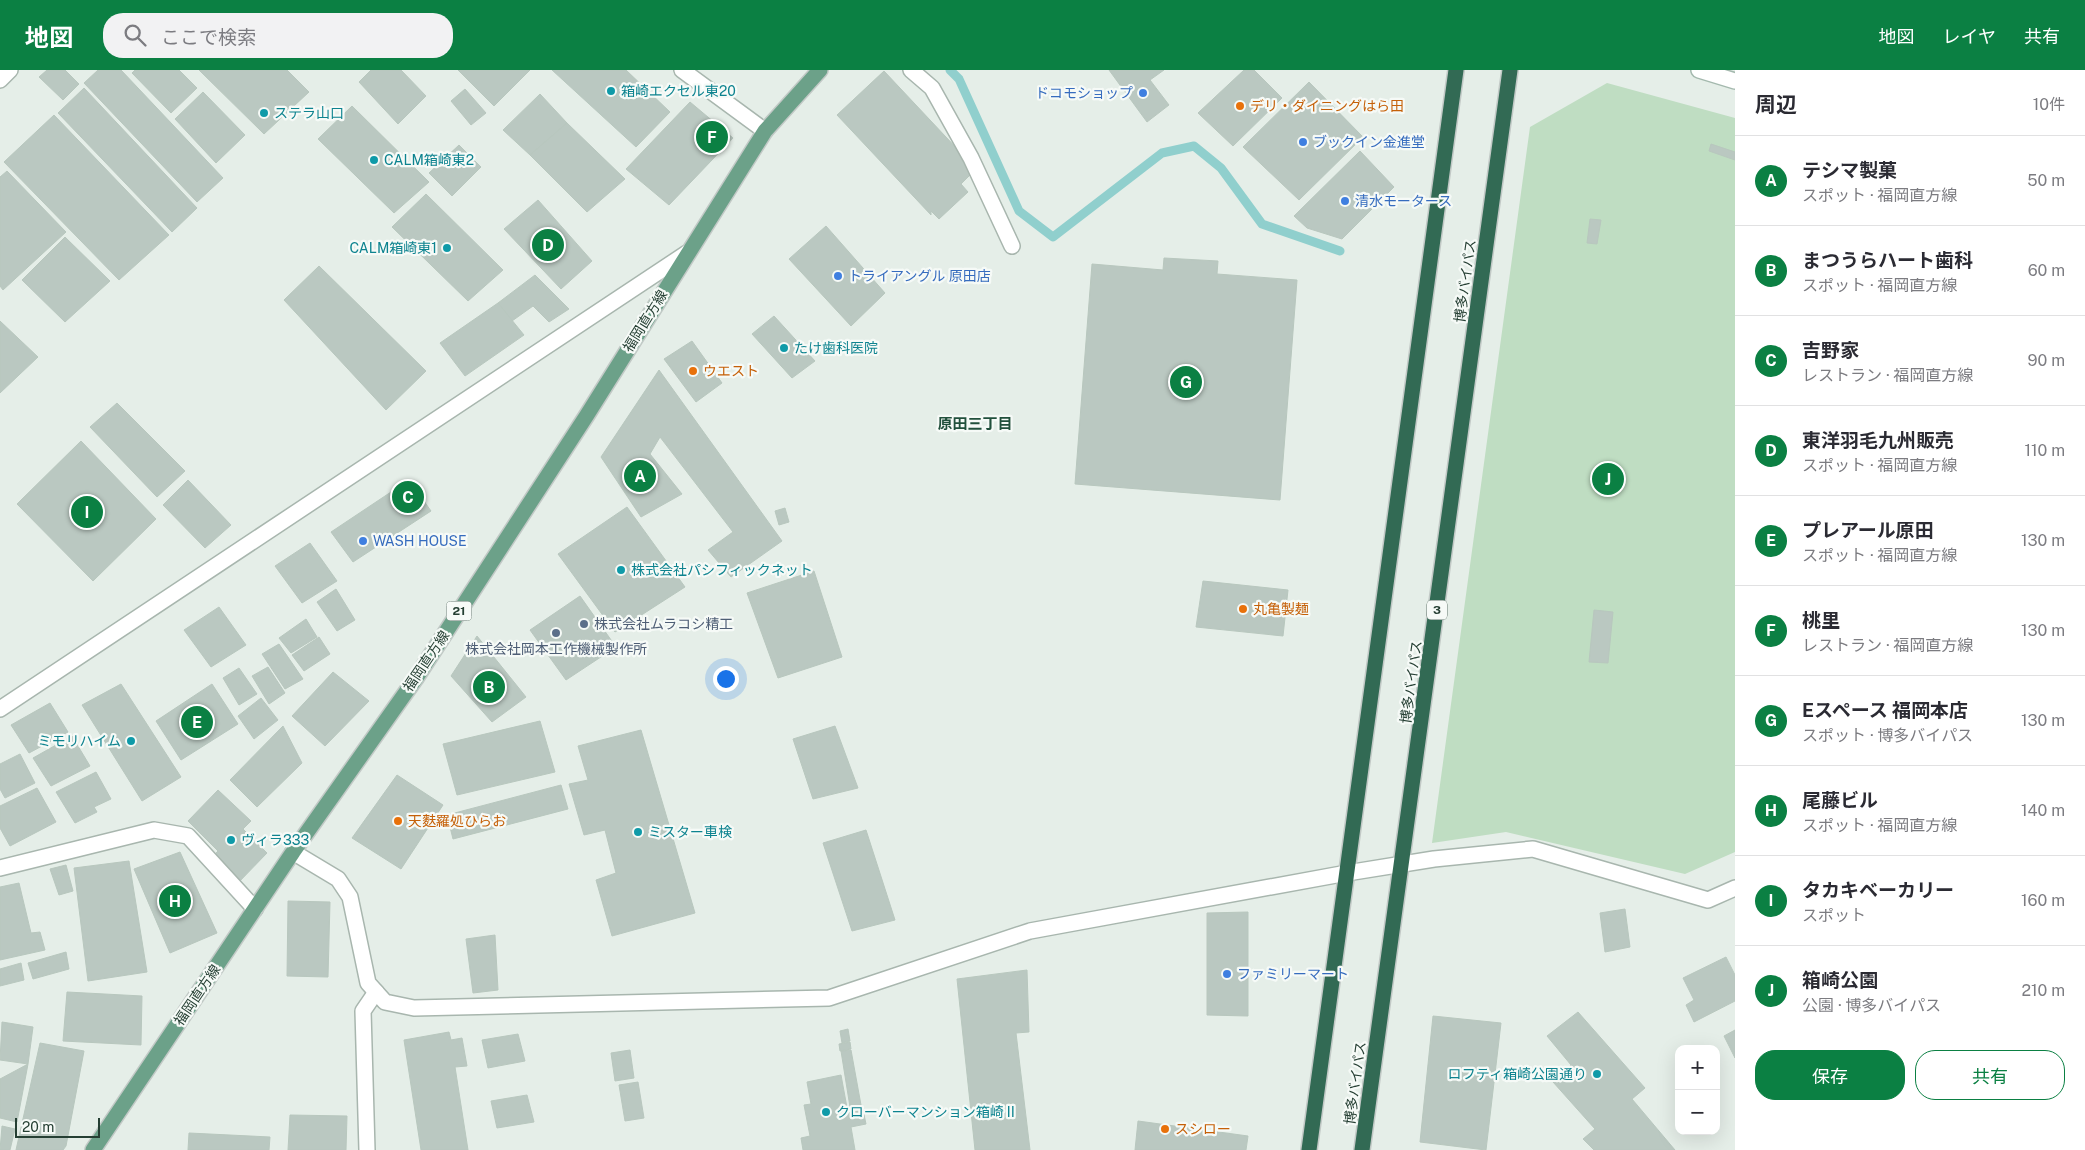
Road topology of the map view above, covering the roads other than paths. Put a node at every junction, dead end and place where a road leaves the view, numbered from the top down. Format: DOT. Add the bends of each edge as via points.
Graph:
graph roads {
  1 [pos="10,70"];
  2 [pos="682,70"];
  3 [pos="820,70"];
  4 [pos="911,70"];
  5 [pos="1456,70"];
  6 [pos="1510,70"];
  7 [pos="1699,70"];
  8 [pos="0,80"];
  9 [pos="1735,81"];
  10 [pos="766,131"];
  11 [pos="1012,246"];
  12 [pos="687,253"];
  13 [pos="0,709"];
  14 [pos="293,852"];
  15 [pos="1402,865"];
  16 [pos="0,868"];
  17 [pos="1347,873"];
  18 [pos="1735,888"];
  19 [pos="255,908"];
  20 [pos="376,992"];
  21 [pos="93,1150"];
  22 [pos="367,1150"];
  23 [pos="1309,1150"];
  24 [pos="1362,1150"];
  1 -- 8 [label="street"];
  2 -- 10 [label="street"];
  3 -- 10 [label="main road, 福岡直方線 / 21"];
  4 -- 11 [label="street" via="932,88 971,158"];
  5 -- 17 [label="highway"];
  6 -- 15 [label="highway, 博多バイパス / 3"];
  7 -- 9 [label="street"];
  10 -- 12 [label="main road, 福岡直方線 / 21"];
  12 -- 13 [label="street"];
  12 -- 14 [label="main road, 福岡直方線 / 21" via="587,415 416,678"];
  14 -- 19 [label="main road, 福岡直方線 / 21"];
  14 -- 20 [label="street" via="338,879 350,897 368,983"];
  15 -- 17 [label="street"];
  15 -- 18 [label="street" via="1533,849 1708,900"];
  15 -- 24 [label="highway, 博多バイパス / 3"];
  16 -- 19 [label="street" via="154,830 188,836"];
  17 -- 20 [label="street" via="1030,931 829,998 414,1008 385,1002"];
  17 -- 23 [label="highway"];
  19 -- 21 [label="main road, 福岡直方線 / 21"];
  20 -- 22 [label="street" via="363,1011"];
}
